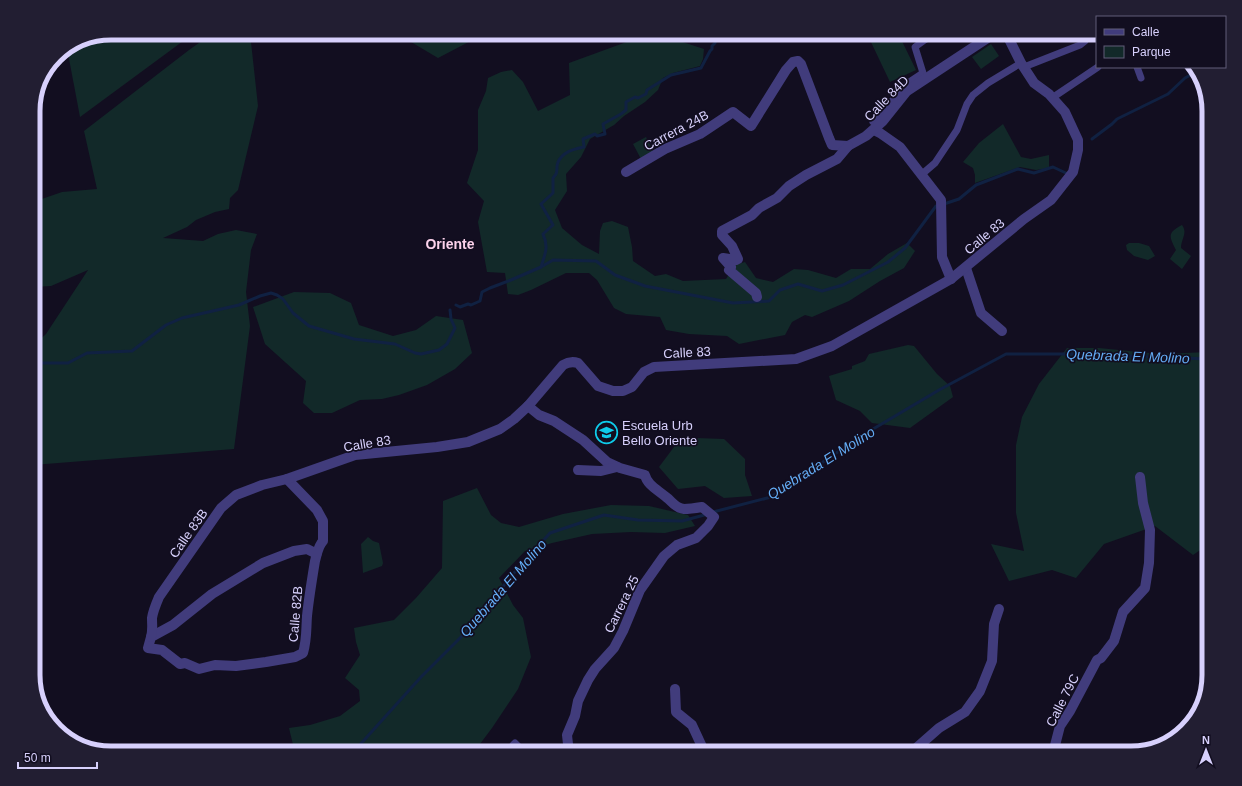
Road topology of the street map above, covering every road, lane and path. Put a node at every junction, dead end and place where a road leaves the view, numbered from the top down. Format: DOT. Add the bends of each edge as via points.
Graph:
graph roads {
  1 [pos="921,40"];
  2 [pos="984,40"];
  3 [pos="1010,40"];
  4 [pos="1085,40"];
  5 [pos="1023,65"];
  6 [pos="1097,68"];
  7 [pos="1138,68"];
  8 [pos="1141,78"];
  9 [pos="1052,98"];
  10 [pos="873,126"];
  11 [pos="848,146"];
  12 [pos="626,172"];
  13 [pos="921,175"];
  14 [pos="966,268"];
  15 [pos="951,279"];
  16 [pos="756,297"];
  17 [pos="1002,331"];
  18 [pos="528,406"];
  19 [pos="617,467"];
  20 [pos="578,470"];
  21 [pos="1140,477"];
  22 [pos="287,479"];
  23 [pos="317,554"];
  24 [pos="999,609"];
  25 [pos="151,638"];
  26 [pos="674,689"];
  27 [pos="513,745"];
  28 [pos="519,746"];
  29 [pos="568,746"];
  30 [pos="702,746"];
  31 [pos="918,746"];
  32 [pos="1056,746"];
  1 -- 10 [label="street" via="915,47 922,73 908,83"];
  2 -- 10 [label="street, Calle 84D" via="907,91 883,121"];
  3 -- 5 [label="street, Calle 83"];
  4 -- 5 [label="street" via="1080,45"];
  5 -- 9 [label="street, Calle 83" via="1034,83"];
  5 -- 13 [label="street" via="988,83 973,95 957,130 935,163"];
  6 -- 9 [label="street"];
  7 -- 8 [label="street"];
  9 -- 14 [label="street, Calle 83" via="1065,112 1078,142 1073,172 1051,200 1024,219"];
  10 -- 11 [label="street, Calle 84D"];
  10 -- 13 [label="street" via="900,147"];
  11 -- 12 [label="street, Carrera 24B" via="832,145 798,61 793,62 786,70 751,126 733,112 700,134 665,149"];
  11 -- 16 [label="street, Calle 84D" via="836,158 806,174 752,215 722,231 738,259 723,258 731,267 729,270 756,293"];
  13 -- 15 [label="street" via="941,200 942,258"];
  14 -- 15 [label="street, Calle 83"];
  14 -- 17 [label="street" via="981,313"];
  15 -- 18 [label="street, Calle 83" via="832,346 796,359 654,367 644,372 632,387 623,391 598,386 578,363 573,361 562,365"];
  18 -- 19 [label="street, Carrera 25" via="539,416 554,421 583,440 607,462"];
  18 -- 22 [label="street, Calle 83" via="500,429 468,442 355,455"];
  19 -- 20 [label="street" via="601,471"];
  19 -- 29 [label="street, Carrera 25" via="645,475 652,486 674,505 683,509 702,507 714,517 696,538 677,545 664,556 640,590 614,648 595,669 578,701 567,735"];
  21 -- 32 [label="street, Calle 79C" via="1150,530 1149,563 1144,588 1123,612 1114,641 1097,660 1060,726"];
  22 -- 23 [label="street, Calle 82B" via="317,510 324,521 323,541"];
  22 -- 25 [label="street, Calle 83B" via="236,495 221,508 159,597 154,609"];
  23 -- 25 [label="street" via="307,549 294,551 263,563 231,581 173,625"];
  23 -- 25 [label="street, Calle 82B" via="311,580 306,622 307,640 303,653 266,662 236,666 215,665 199,669 185,663 180,664 162,650 148,648"];
  24 -- 31 [label="street" via="994,624 992,661 980,691 965,712 939,728"];
  26 -- 30 [label="street" via="676,712 692,725"];
  27 -- 28 [label="street" via="515,743"];
}
